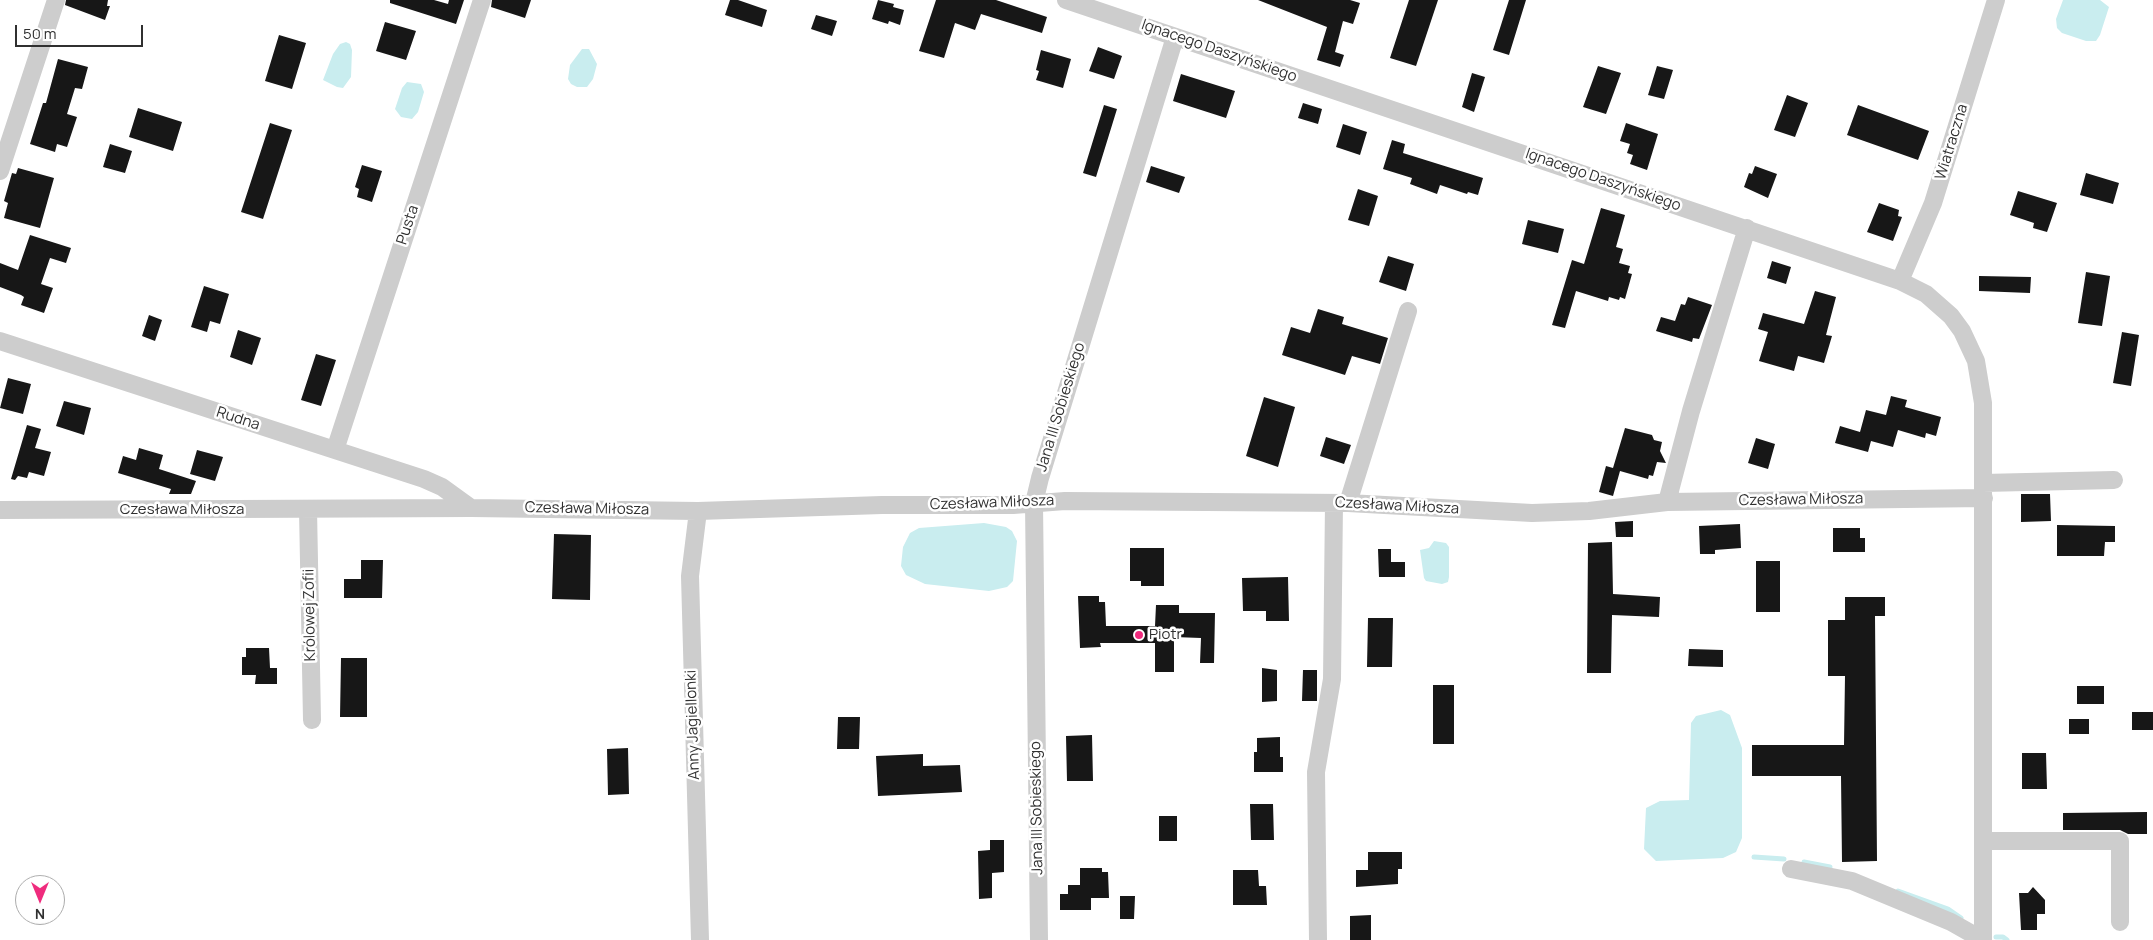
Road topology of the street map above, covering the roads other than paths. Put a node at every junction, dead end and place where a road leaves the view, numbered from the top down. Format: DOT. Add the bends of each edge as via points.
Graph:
graph roads {
  1 [pos="56,0"];
  2 [pos="482,0"];
  3 [pos="1066,0"];
  4 [pos="1996,0"];
  5 [pos="1175,36"];
  6 [pos="0,171"];
  7 [pos="1747,228"];
  8 [pos="1900,281"];
  9 [pos="1408,311"];
  10 [pos="0,341"];
  11 [pos="335,450"];
  12 [pos="2114,480"];
  13 [pos="1983,491"];
  14 [pos="1667,502"];
  15 [pos="1034,503"];
  16 [pos="1341,503"];
  17 [pos="471,508"];
  18 [pos="308,509"];
  19 [pos="0,510"];
  20 [pos="698,511"];
  21 [pos="312,720"];
  22 [pos="1983,841"];
  23 [pos="1791,869"];
  24 [pos="2120,922"];
  25 [pos="700,940"];
  26 [pos="1039,940"];
  27 [pos="1318,940"];
  28 [pos="1983,940"];
  1 -- 6 [label="street"];
  2 -- 11 [label="street, Pusta"];
  3 -- 5 [label="street, Ignacego Daszyńskiego"];
  4 -- 8 [label="street, Wiatraczna" via="1932,203"];
  5 -- 7 [label="street, Ignacego Daszyńskiego"];
  5 -- 15 [label="street, Jana III Sobieskiego"];
  7 -- 8 [label="street, Ignacego Daszyńskiego"];
  7 -- 14 [label="street"];
  8 -- 13 [label="street, Ignacego Daszyńskiego" via="1940,305 1969,345 1978,370 1983,403"];
  9 -- 16 [label="street"];
  10 -- 11 [label="street, Rudna"];
  11 -- 17 [label="street, Rudna" via="424,478"];
  12 -- 13 [label="street, Czesława Miłosza"];
  13 -- 14 [label="street, Czesława Miłosza"];
  13 -- 22 [label="street, Ignacego Daszyńskiego"];
  14 -- 16 [label="street, Czesława Miłosza" via="1589,511 1532,513"];
  15 -- 16 [label="street, Czesława Miłosza"];
  15 -- 20 [label="street, Czesława Miłosza"];
  15 -- 26 [label="street, Jana III Sobieskiego"];
  16 -- 27 [label="street" via="1332,679 1316,772"];
  17 -- 18 [label="street, Czesława Miłosza"];
  17 -- 20 [label="street, Czesława Miłosza"];
  18 -- 19 [label="street, Czesława Miłosza"];
  18 -- 21 [label="street, Królowej Zofii"];
  20 -- 25 [label="street, Anny Jagiellonki" via="690,576"];
  22 -- 24 [label="street" via="2120,841"];
  22 -- 28 [label="street, Ignacego Daszyńskiego"];
  23 -- 28 [label="street" via="1852,881 1951,922"];
}
